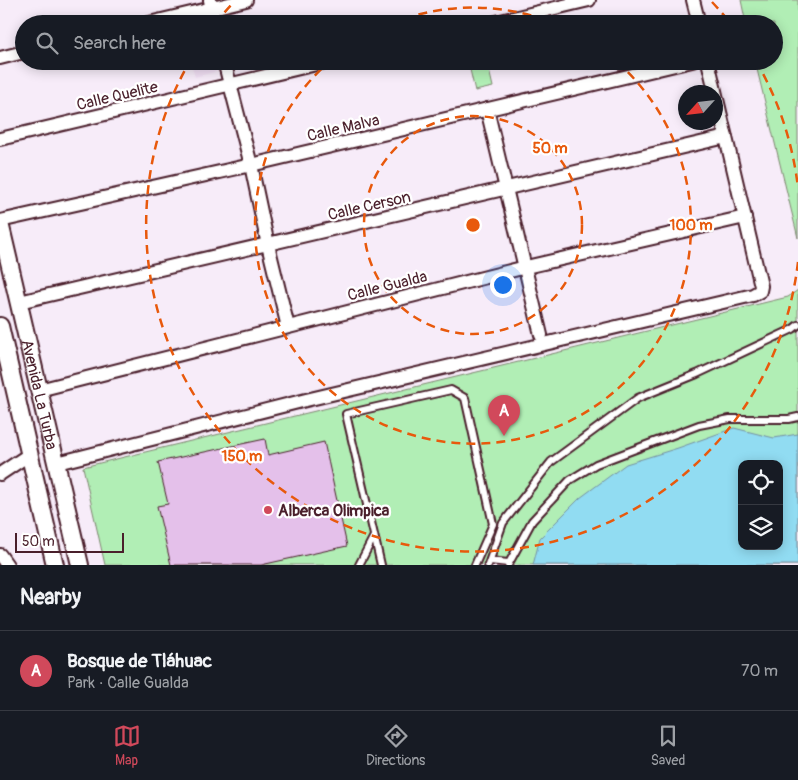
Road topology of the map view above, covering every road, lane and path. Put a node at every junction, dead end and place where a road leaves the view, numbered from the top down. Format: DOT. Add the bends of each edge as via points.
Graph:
graph roads {
  1 [pos="246,0"];
  2 [pos="589,0"];
  3 [pos="693,0"];
  4 [pos="211,4"];
  5 [pos="175,15"];
  6 [pos="526,15"];
  7 [pos="697,15"];
  8 [pos="15,54"];
  9 [pos="0,58"];
  10 [pos="226,70"];
  11 [pos="292,70"];
  12 [pos="654,70"];
  13 [pos="710,70"];
  14 [pos="229,85"];
  15 [pos="487,109"];
  16 [pos="726,138"];
  17 [pos="0,140"];
  18 [pos="251,165"];
  19 [pos="506,189"];
  20 [pos="745,217"];
  21 [pos="0,222"];
  22 [pos="268,245"];
  23 [pos="526,267"];
  24 [pos="19,302"];
  25 [pos="798,325"];
  26 [pos="288,327"];
  27 [pos="1,334"];
  28 [pos="541,336"];
  29 [pos="39,390"];
  30 [pos="798,418"];
  31 [pos="30,454"];
  32 [pos="57,463"];
  33 [pos="0,474"];
  34 [pos="374,536"];
  35 [pos="0,555"];
  36 [pos="489,563"];
  37 [pos="508,564"];
  38 [pos="7,565"];
  39 [pos="55,565"];
  40 [pos="80,565"];
  41 [pos="359,565"];
  42 [pos="381,565"];
  43 [pos="475,565"];
  1 -- 4 [label="street"];
  2 -- 6 [label="street"];
  3 -- 7 [label="street"];
  4 -- 5 [label="street"];
  8 -- 9 [label="street"];
  10 -- 14 [label="street"];
  11 -- 14 [label="street, Calle Quelite"];
  12 -- 15 [label="street, Calle Malva"];
  13 -- 16 [label="street"];
  14 -- 17 [label="street, Calle Quelite"];
  14 -- 18 [label="street"];
  15 -- 18 [label="street, Calle Malva"];
  15 -- 19 [label="street"];
  16 -- 19 [label="street, Calle Cerson"];
  16 -- 20 [label="street"];
  18 -- 21 [label="street, Calle Malva"];
  18 -- 22 [label="street"];
  19 -- 22 [label="street, Calle Cerson"];
  19 -- 23 [label="street"];
  20 -- 23 [label="street, Calle Gualda"];
  20 -- 32 [label="street" via="761,286 760,291 753,295 306,400"];
  21 -- 24 [label="main road, Avenida La Turba"];
  22 -- 24 [label="street, Calle Cerson"];
  22 -- 26 [label="street"];
  23 -- 26 [label="street, Calle Gualda"];
  23 -- 28 [label="street"];
  24 -- 29 [label="main road, Avenida La Turba"];
  25 -- 36 [label="lane" via="698,374 638,398 551,462 503,523"];
  26 -- 29 [label="street, Calle Gualda"];
  27 -- 31 [label="main road, Avenida La Turba"];
  29 -- 32 [label="main road, Avenida La Turba"];
  30 -- 37 [label="lane" via="730,419 699,425 596,464 570,480 532,521"];
  31 -- 33 [label="street"];
  31 -- 39 [label="main road, Avenida La Turba"];
  32 -- 40 [label="main road, Avenida La Turba"];
  34 -- 41 [label="lane"];
  34 -- 42 [label="lane"];
  34 -- 43 [label="lane" via="346,414 451,390 465,398 493,524"];
  35 -- 38 [label="street"];
  36 -- 37 [label="lane"];
}
